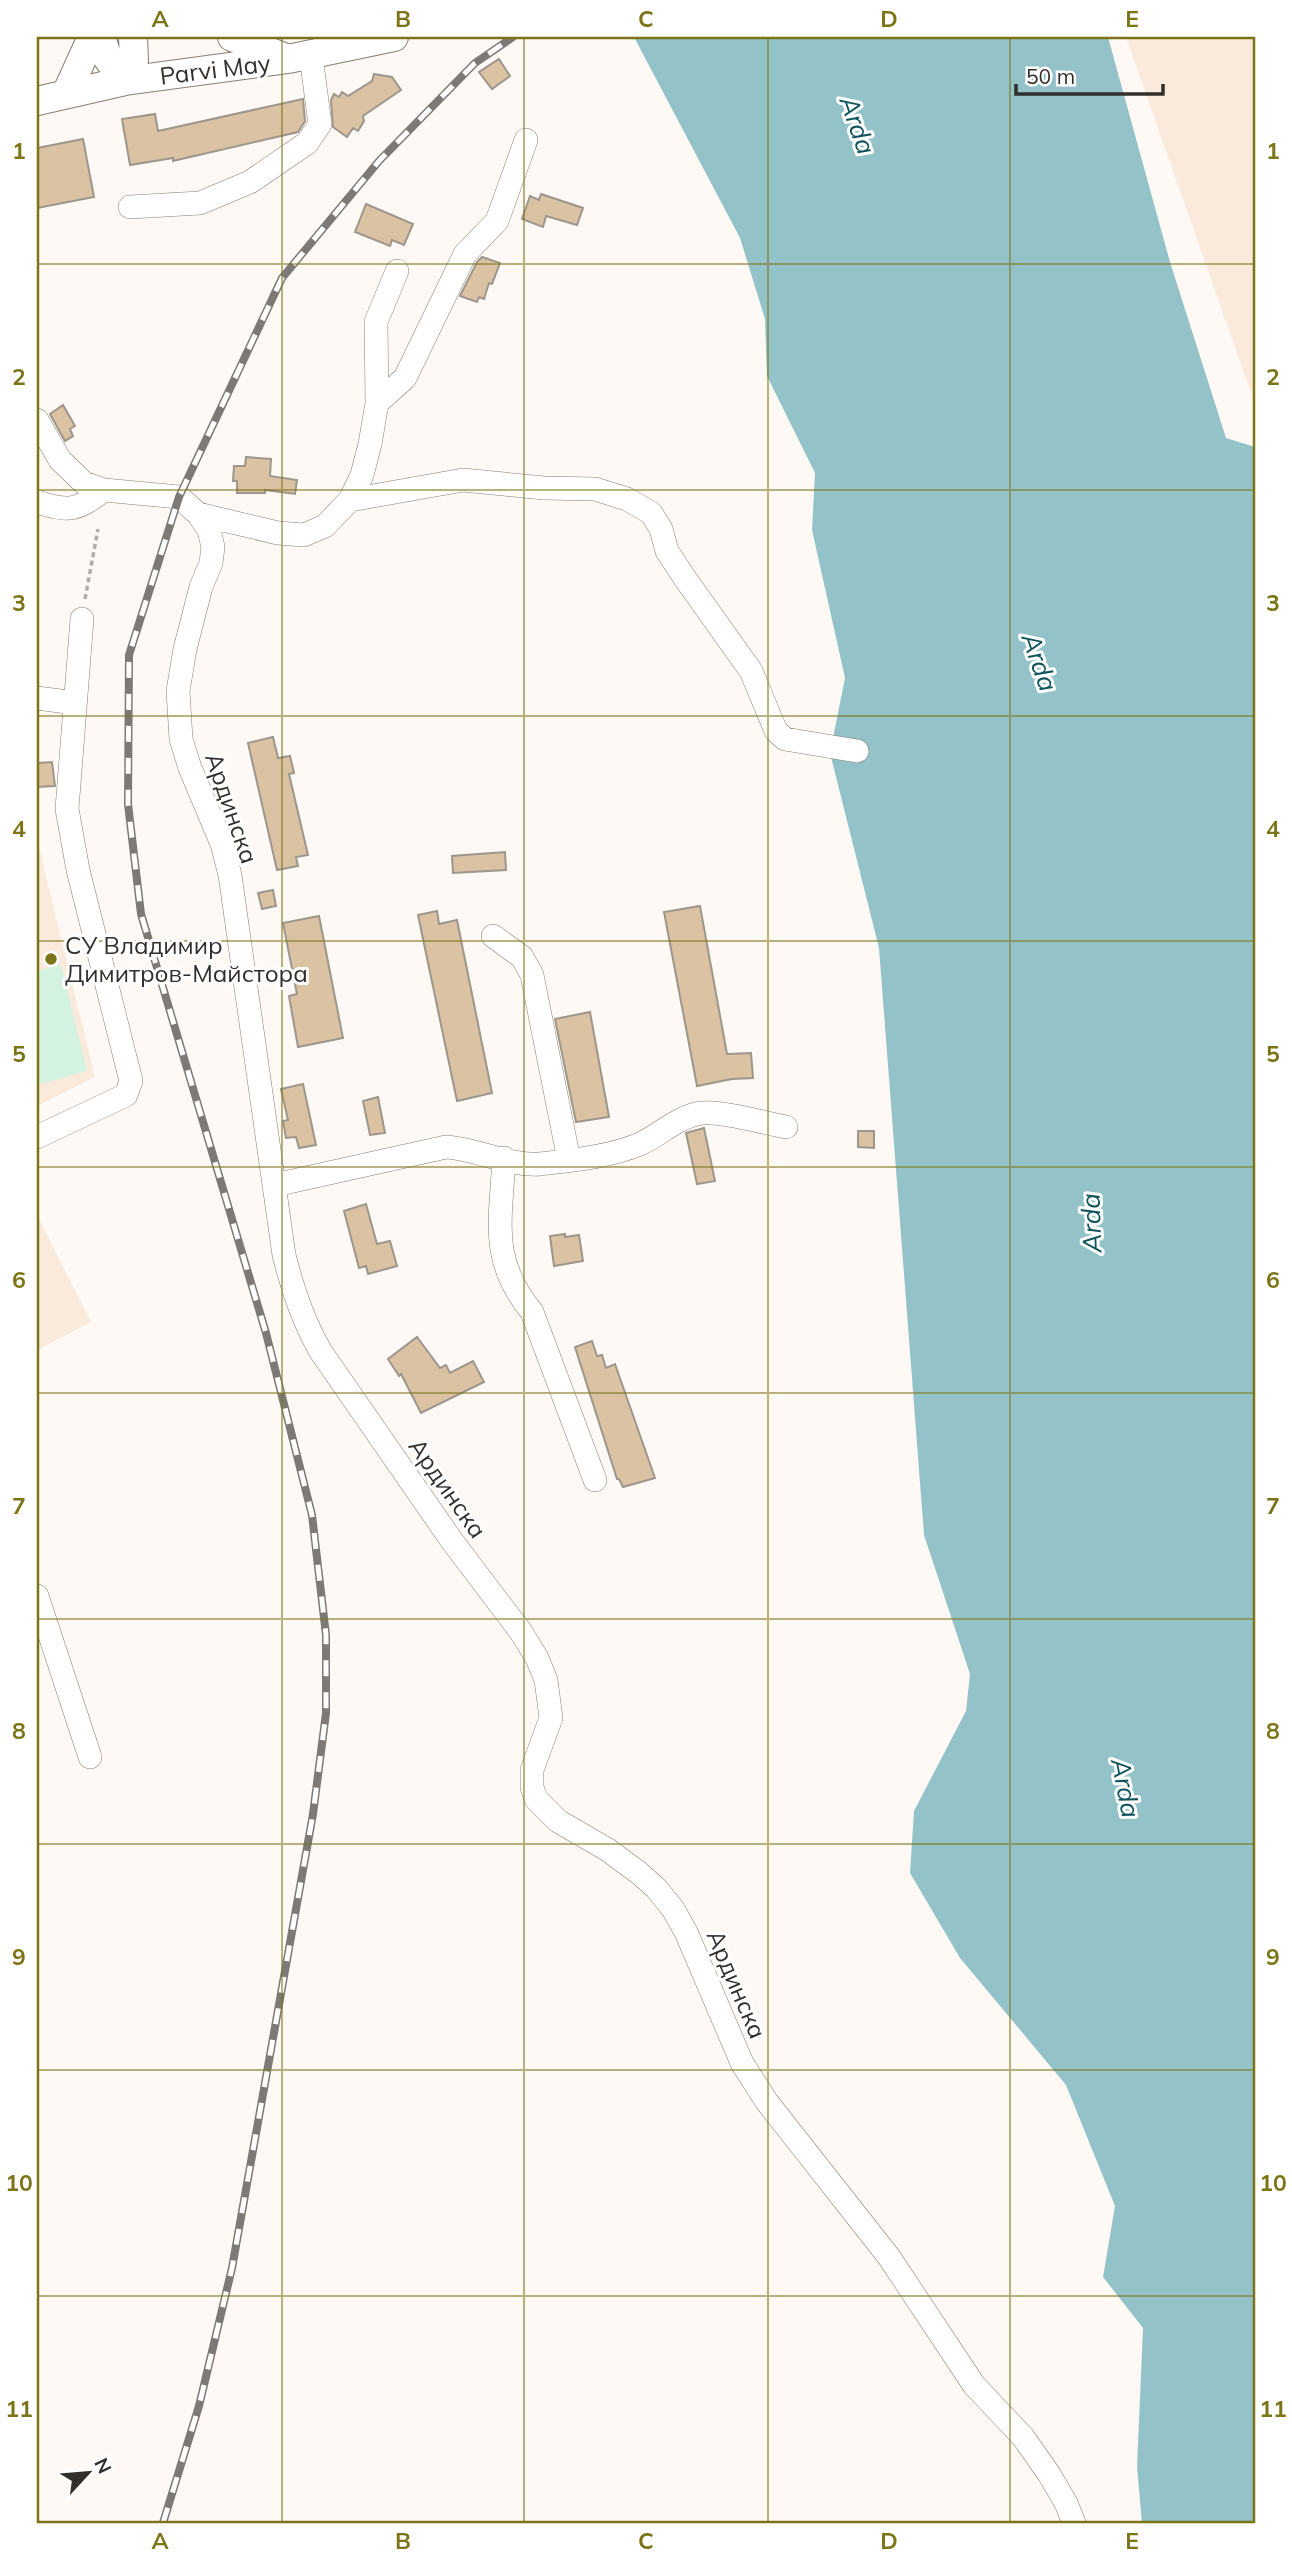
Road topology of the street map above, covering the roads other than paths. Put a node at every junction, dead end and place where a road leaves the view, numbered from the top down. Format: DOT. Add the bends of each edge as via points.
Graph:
graph roads {
  1 [pos="92,37"];
  2 [pos="102,37"];
  3 [pos="133,37"];
  4 [pos="232,37"];
  5 [pos="394,37"];
  6 [pos="300,57"];
  7 [pos="125,81"];
  8 [pos="66,94"];
  9 [pos="37,101"];
  10 [pos="526,140"];
  11 [pos="130,207"];
  12 [pos="397,271"];
  13 [pos="377,403"];
  14 [pos="37,420"];
  15 [pos="104,490"];
  16 [pos="350,500"];
  17 [pos="37,502"];
  18 [pos="198,514"];
  19 [pos="82,619"];
  20 [pos="37,698"];
  21 [pos="75,703"];
  22 [pos="857,751"];
  23 [pos="493,936"];
  24 [pos="786,1127"];
  25 [pos="37,1138"];
  26 [pos="504,1158"];
  27 [pos="569,1160"];
  28 [pos="275,1185"];
  29 [pos="595,1480"];
  30 [pos="37,1596"];
  31 [pos="90,1757"];
  32 [pos="1074,2523"];
  1 -- 8 [label="main road"];
  2 -- 7 [label="main road" via="108,59"];
  3 -- 7 [label="main road" via="134,60"];
  4 -- 6 [label="main road"];
  5 -- 6 [label="main road, Parvi May"];
  6 -- 7 [label="main road, Parvi May"];
  6 -- 11 [label="street" via="320,124 307,143 250,181 200,203"];
  7 -- 8 [label="main road, Parvi May"];
  8 -- 9 [label="main road, Parvi May"];
  10 -- 13 [label="street" via="497,221 465,254 405,378"];
  12 -- 13 [label="street" via="376,322"];
  13 -- 16 [label="street" via="362,475"];
  14 -- 15 [label="street" via="72,474"];
  15 -- 17 [label="street" via="86,504 69,509"];
  15 -- 18 [label="street" via="179,497"];
  16 -- 18 [label="street" via="325,526 304,535"];
  16 -- 22 [label="street" via="463,480 595,489 627,499 651,513 667,551 751,671 776,731 785,739"];
  18 -- 28 [label="street, Ардинска" via="213,547 177,691 181,739 230,875"];
  19 -- 21 [label="street"];
  20 -- 21 [label="street"];
  21 -- 25 [label="street" via="67,809 131,1081 126,1095"];
  23 -- 27 [label="street" via="522,957 532,975"];
  24 -- 27 [label="street" via="702,1113 619,1152"];
  26 -- 27 [label="street" via="537,1164"];
  26 -- 28 [label="street" via="446,1147"];
  26 -- 29 [label="street" via="501,1252 518,1294 532,1312"];
  28 -- 32 [label="street, Ардинска" via="284,1255 306,1325 537,1658 546,1680 551,1718 533,1770 536,1799 558,1821 639,1873 673,1909 729,2037 761,2092 889,2257 974,2385 1023,2437"];
  30 -- 31 [label="street"];
}
